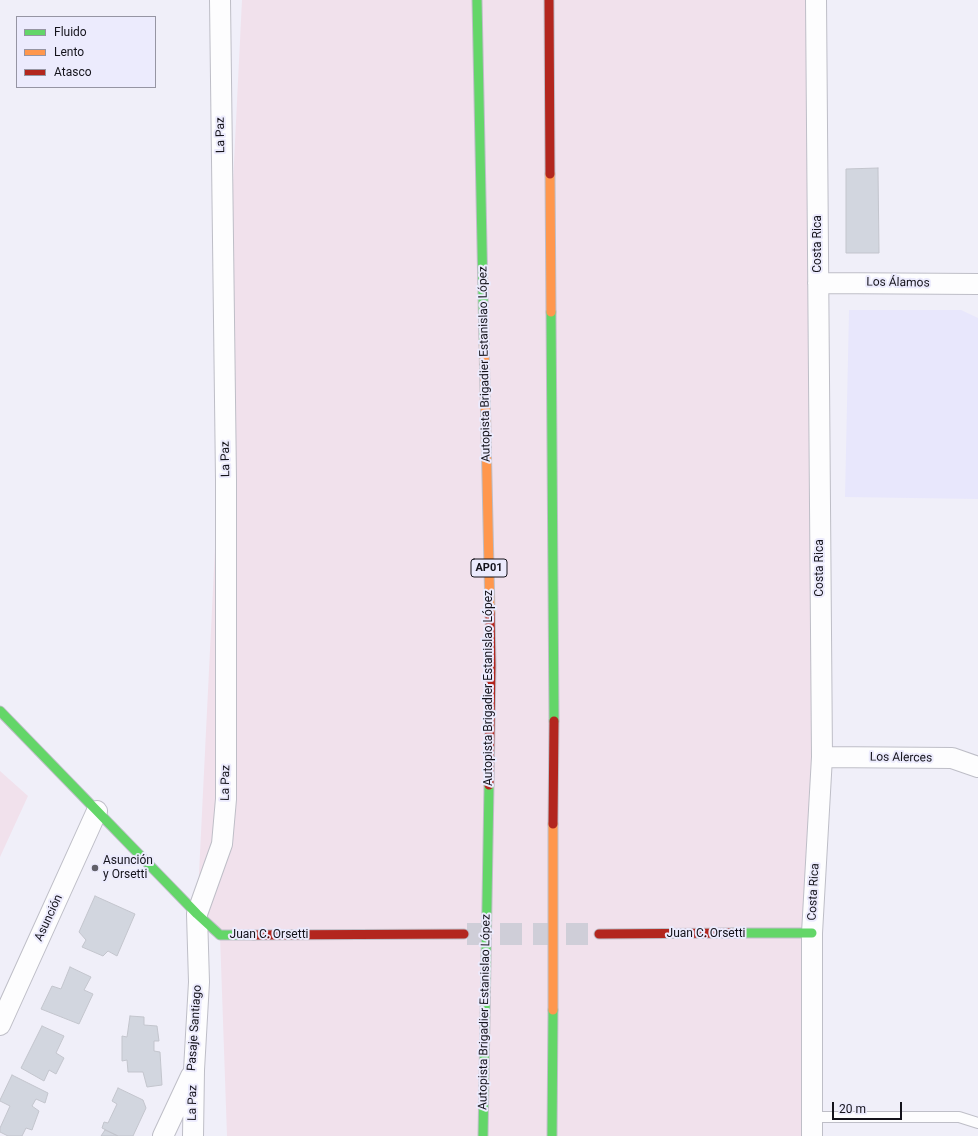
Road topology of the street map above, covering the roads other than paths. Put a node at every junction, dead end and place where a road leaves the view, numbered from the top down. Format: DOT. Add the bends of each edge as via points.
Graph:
graph roads {
  1 [pos="220,0"];
  2 [pos="476,0"];
  3 [pos="549,0"];
  4 [pos="816,0"];
  5 [pos="818,282"];
  6 [pos="978,284"];
  7 [pos="0,711"];
  8 [pos="822,757"];
  9 [pos="978,767"];
  10 [pos="97,811"];
  11 [pos="197,914"];
  12 [pos="464,934"];
  13 [pos="599,934"];
  14 [pos="812,934"];
  15 [pos="0,1025"];
  16 [pos="194,1070"];
  17 [pos="978,1123"];
  18 [pos="812,1127"];
  19 [pos="163,1136"];
  20 [pos="193,1136"];
  21 [pos="483,1136"];
  22 [pos="552,1136"];
  1 -- 11 [label="street, La Paz" via="226,480 226,799 222,844"];
  2 -- 21 [label="main road, Autopista Brigadier Estanislao López / AP01" via="491,665"];
  3 -- 22 [label="main road" via="554,649"];
  4 -- 5 [label="street, Costa Rica"];
  5 -- 6 [label="street, Los Álamos"];
  5 -- 8 [label="street, Costa Rica"];
  7 -- 10 [label="main road, Juan C. Orsetti"];
  8 -- 9 [label="street, Los Alerces" via="952,758"];
  8 -- 14 [label="street, Costa Rica"];
  10 -- 11 [label="main road, Juan C. Orsetti"];
  10 -- 15 [label="street, Asunción"];
  11 -- 12 [label="main road, Juan C. Orsetti" via="220,935"];
  11 -- 16 [label="street, Pasaje Santiago" via="199,982"];
  13 -- 14 [label="main road, Juan C. Orsetti"];
  14 -- 18 [label="street, Costa Rica"];
  16 -- 19 [label="street, Pasaje Santiago"];
  16 -- 20 [label="street, La Paz"];
  17 -- 18 [label="lane" via="959,1117"];
}
